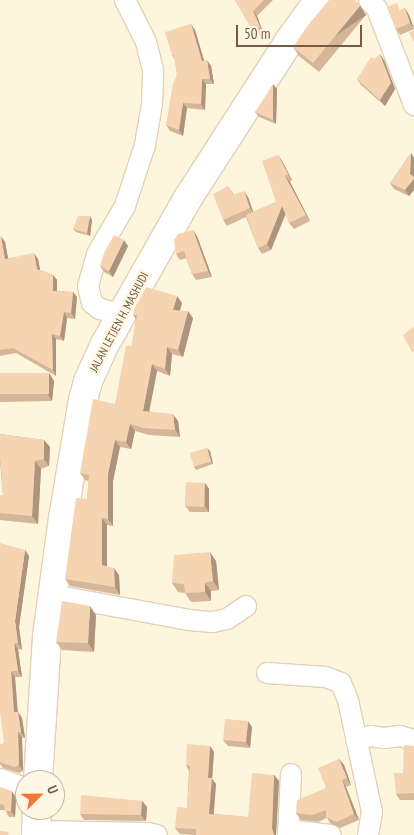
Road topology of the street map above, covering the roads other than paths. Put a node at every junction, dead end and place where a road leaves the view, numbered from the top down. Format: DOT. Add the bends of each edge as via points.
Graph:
graph roads {
  1 [pos="124,0"];
  2 [pos="319,0"];
  3 [pos="369,0"];
  4 [pos="410,79"];
  5 [pos="414,105"];
  6 [pos="123,314"];
  7 [pos="53,595"];
  8 [pos="246,606"];
  9 [pos="267,672"];
  10 [pos="356,739"];
  11 [pos="414,740"];
  12 [pos="39,770"];
  13 [pos="291,774"];
  14 [pos="0,779"];
  15 [pos="15,784"];
  16 [pos="36,825"];
  17 [pos="288,833"];
  18 [pos="157,835"];
  19 [pos="330,835"];
  20 [pos="368,835"];
  1 -- 6 [label="street" via="146,42 153,70 152,104 145,145 125,206 97,254 88,286 92,303 100,309"];
  2 -- 6 [label="main road, JALAN LETJEN H. MASHUDI" via="188,198"];
  3 -- 4 [label="street" via="377,9"];
  4 -- 5 [label="street"];
  6 -- 7 [label="main road, JALAN LETJEN H. MASHUDI" via="104,344 83,400"];
  7 -- 8 [label="street" via="213,622 227,619"];
  7 -- 12 [label="main road, JALAN LETJEN H. MASHUDI" via="47,636"];
  9 -- 10 [label="street" via="326,677 341,683"];
  10 -- 11 [label="street" via="400,736"];
  10 -- 20 [label="street" via="372,812"];
  13 -- 17 [label="street"];
  14 -- 15 [label="street"];
  16 -- 18 [label="street"];
  17 -- 19 [label="street"];
}
